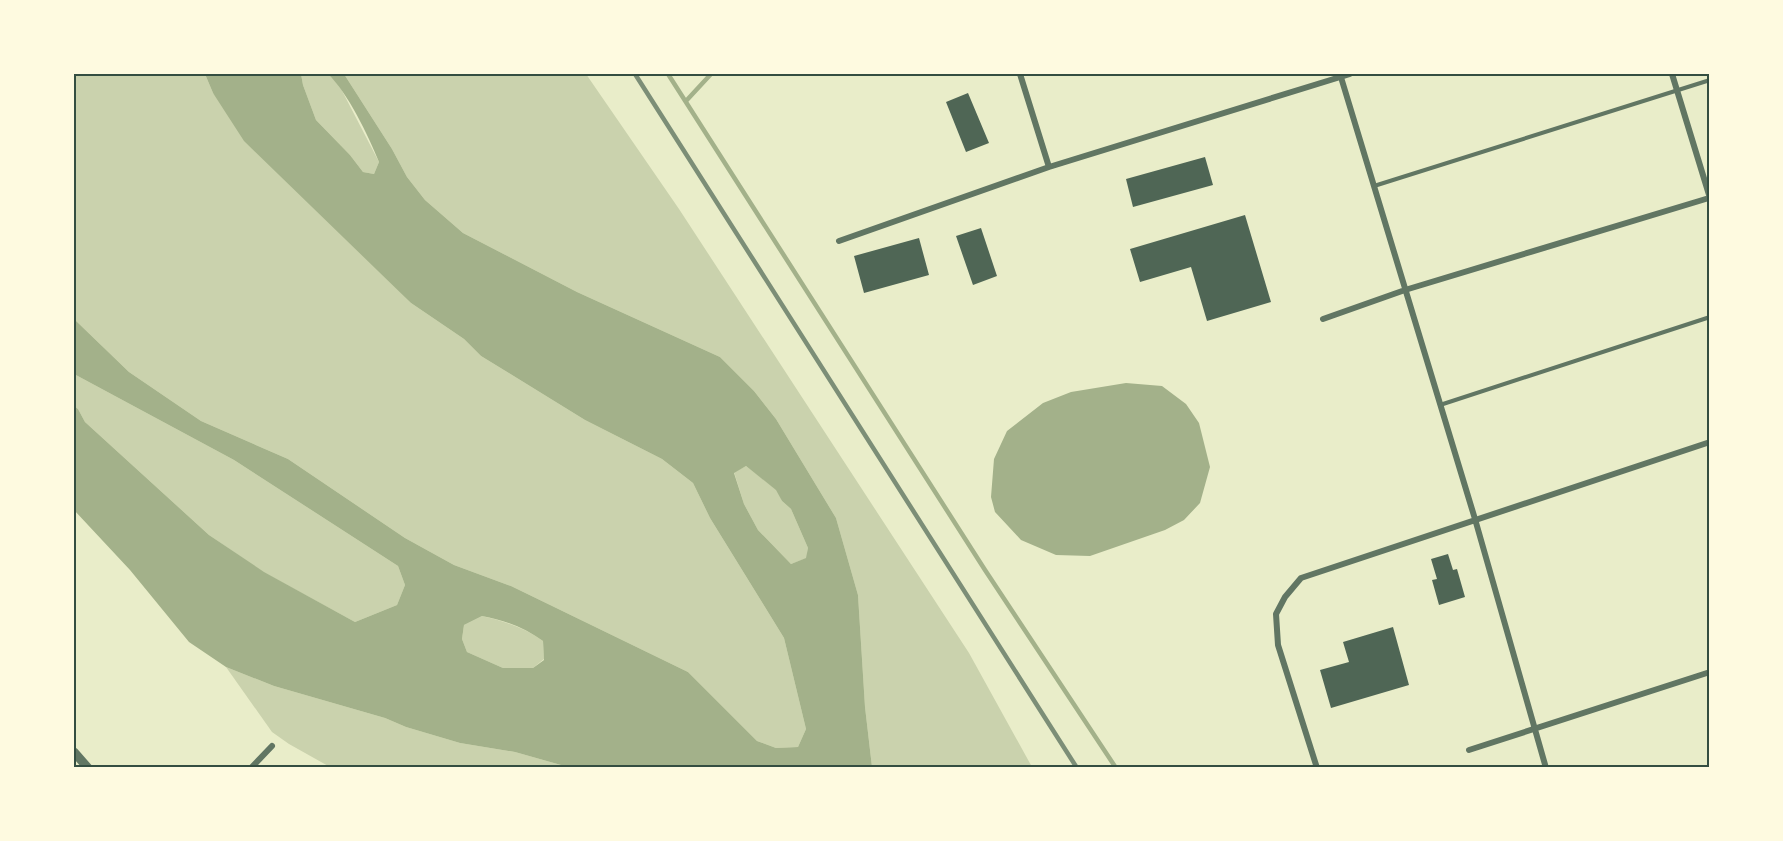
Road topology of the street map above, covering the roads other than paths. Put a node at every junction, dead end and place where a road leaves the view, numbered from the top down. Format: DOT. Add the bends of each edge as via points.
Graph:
graph roads {
  1 [pos="1020,74"];
  2 [pos="1350,74"];
  3 [pos="1672,74"];
  4 [pos="1340,75"];
  5 [pos="1710,80"];
  6 [pos="1678,89"];
  7 [pos="1049,167"];
  8 [pos="1374,186"];
  9 [pos="1710,198"];
  10 [pos="839,241"];
  11 [pos="1405,290"];
  12 [pos="1710,317"];
  13 [pos="1323,318"];
  14 [pos="1440,405"];
  15 [pos="1710,442"];
  16 [pos="1475,519"];
  17 [pos="1710,672"];
  18 [pos="1534,729"];
  19 [pos="272,746"];
  20 [pos="1469,750"];
  21 [pos="74,752"];
  22 [pos="88,768"];
  23 [pos="251,768"];
  24 [pos="1317,768"];
  25 [pos="1546,768"];
  1 -- 7 [label="street"];
  2 -- 4 [label="street"];
  3 -- 6 [label="street"];
  4 -- 7 [label="street"];
  4 -- 8 [label="street"];
  5 -- 6 [label="lane"];
  6 -- 8 [label="lane"];
  6 -- 9 [label="street"];
  7 -- 10 [label="street"];
  8 -- 11 [label="street"];
  9 -- 11 [label="street"];
  11 -- 13 [label="street"];
  11 -- 14 [label="street"];
  12 -- 14 [label="lane"];
  14 -- 16 [label="street"];
  15 -- 16 [label="street"];
  16 -- 18 [label="street"];
  16 -- 24 [label="street" via="1302,578 1285,597 1276,614 1278,645"];
  17 -- 18 [label="street"];
  18 -- 20 [label="street"];
  18 -- 25 [label="street"];
  19 -- 23 [label="street"];
  21 -- 22 [label="street"];
}
